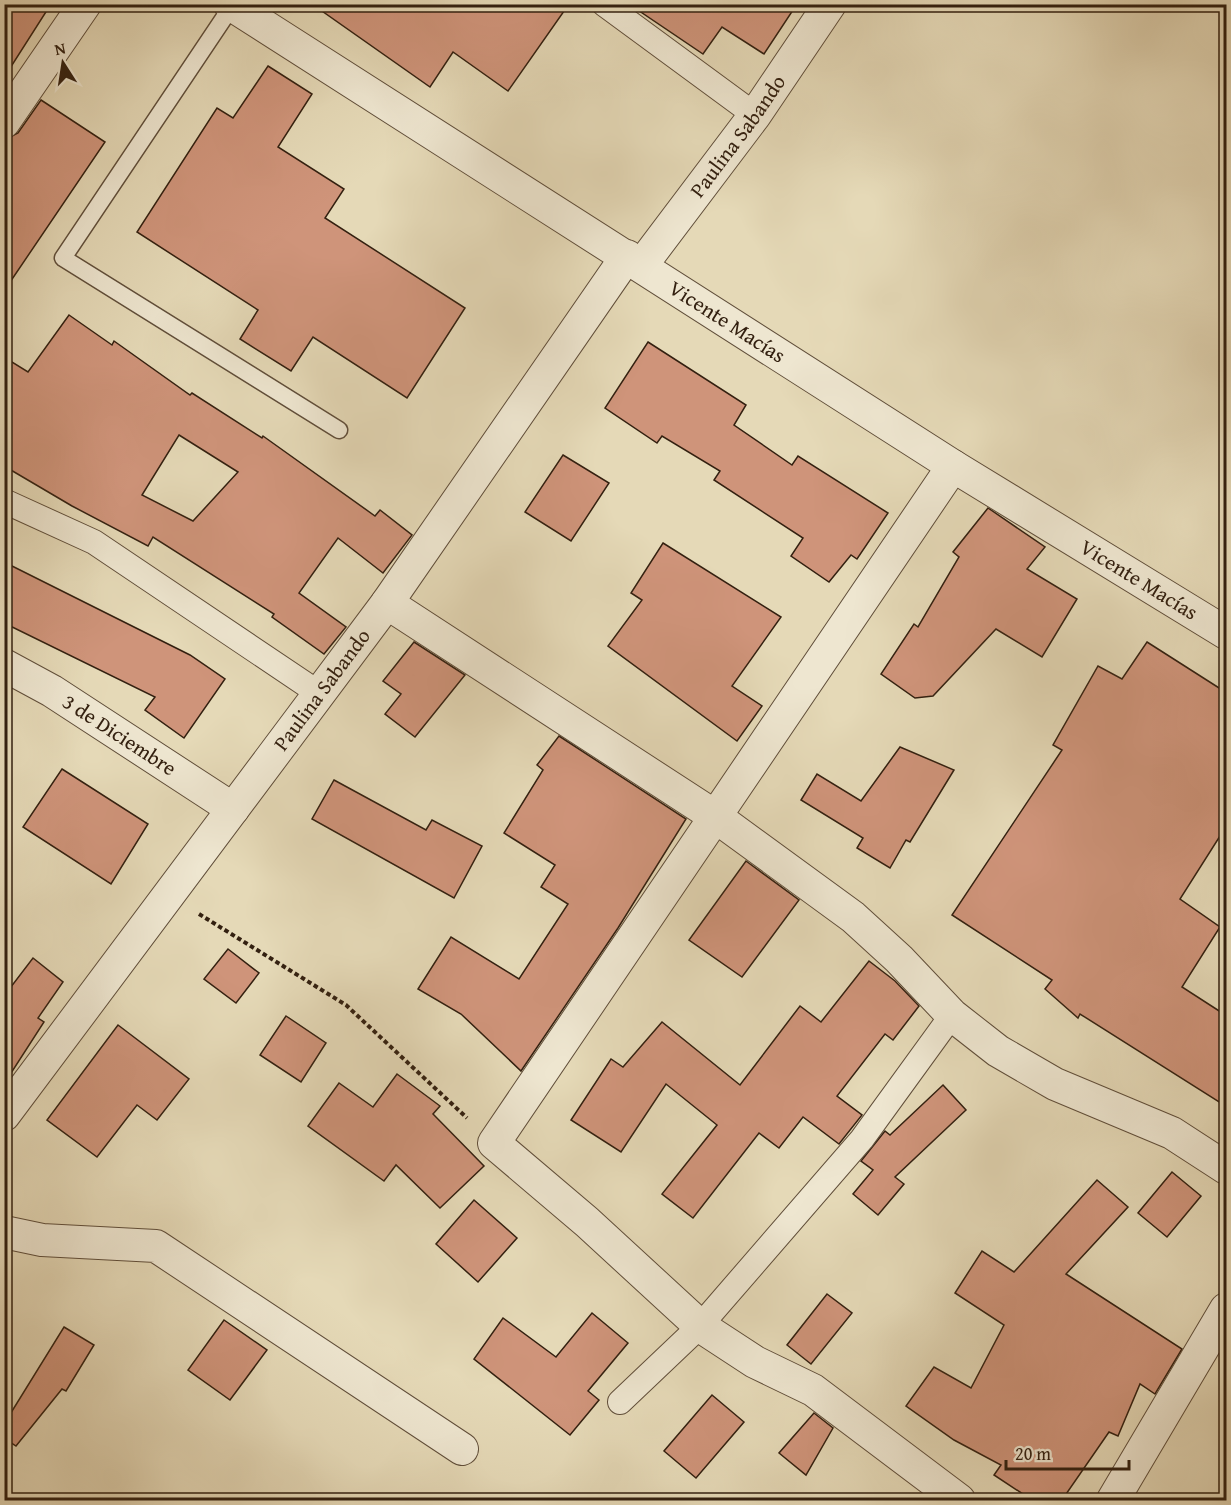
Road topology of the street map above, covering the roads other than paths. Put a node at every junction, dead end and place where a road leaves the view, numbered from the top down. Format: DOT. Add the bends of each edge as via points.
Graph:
graph roads {
  1 [pos="85,4"];
  2 [pos="604,4"];
  3 [pos="830,4"];
  4 [pos="231,5"];
  5 [pos="755,115"];
  6 [pos="4,122"];
  7 [pos="634,261"];
  8 [pos="339,430"];
  9 [pos="953,466"];
  10 [pos="4,501"];
  11 [pos="387,603"];
  12 [pos="1227,633"];
  13 [pos="4,665"];
  14 [pos="320,694"];
  15 [pos="233,809"];
  16 [pos="716,817"];
  17 [pos="952,1015"];
  18 [pos="4,1115"];
  19 [pos="1227,1168"];
  20 [pos="4,1232"];
  21 [pos="1227,1309"];
  22 [pos="700,1326"];
  23 [pos="620,1402"];
  24 [pos="462,1449"];
  25 [pos="959,1500"];
  26 [pos="1113,1500"];
  1 -- 6 [label="street"];
  2 -- 5 [label="street"];
  3 -- 5 [label="street, Paulina Sabando"];
  4 -- 7 [label="street, Vicente Macías"];
  4 -- 8 [label="lane" via="63,258"];
  5 -- 7 [label="street, Paulina Sabando"];
  7 -- 9 [label="street, Vicente Macías"];
  7 -- 11 [label="street, Paulina Sabando"];
  9 -- 12 [label="street, Vicente Macías"];
  9 -- 16 [label="street"];
  10 -- 14 [label="street" via="94,542"];
  11 -- 14 [label="street, Paulina Sabando"];
  11 -- 16 [label="street"];
  13 -- 15 [label="street, 3 de Diciembre" via="52,691"];
  14 -- 15 [label="street, Paulina Sabando"];
  15 -- 18 [label="street, Paulina Sabando"];
  16 -- 17 [label="street" via="853,917 899,958"];
  16 -- 22 [label="street" via="494,1143"];
  17 -- 19 [label="street" via="998,1051 1055,1084 1172,1133"];
  17 -- 22 [label="street" via="862,1139"];
  20 -- 24 [label="street" via="42,1240 156,1246"];
  21 -- 26 [label="street"];
  22 -- 23 [label="street"];
  22 -- 25 [label="street" via="755,1362 813,1390"];
}
